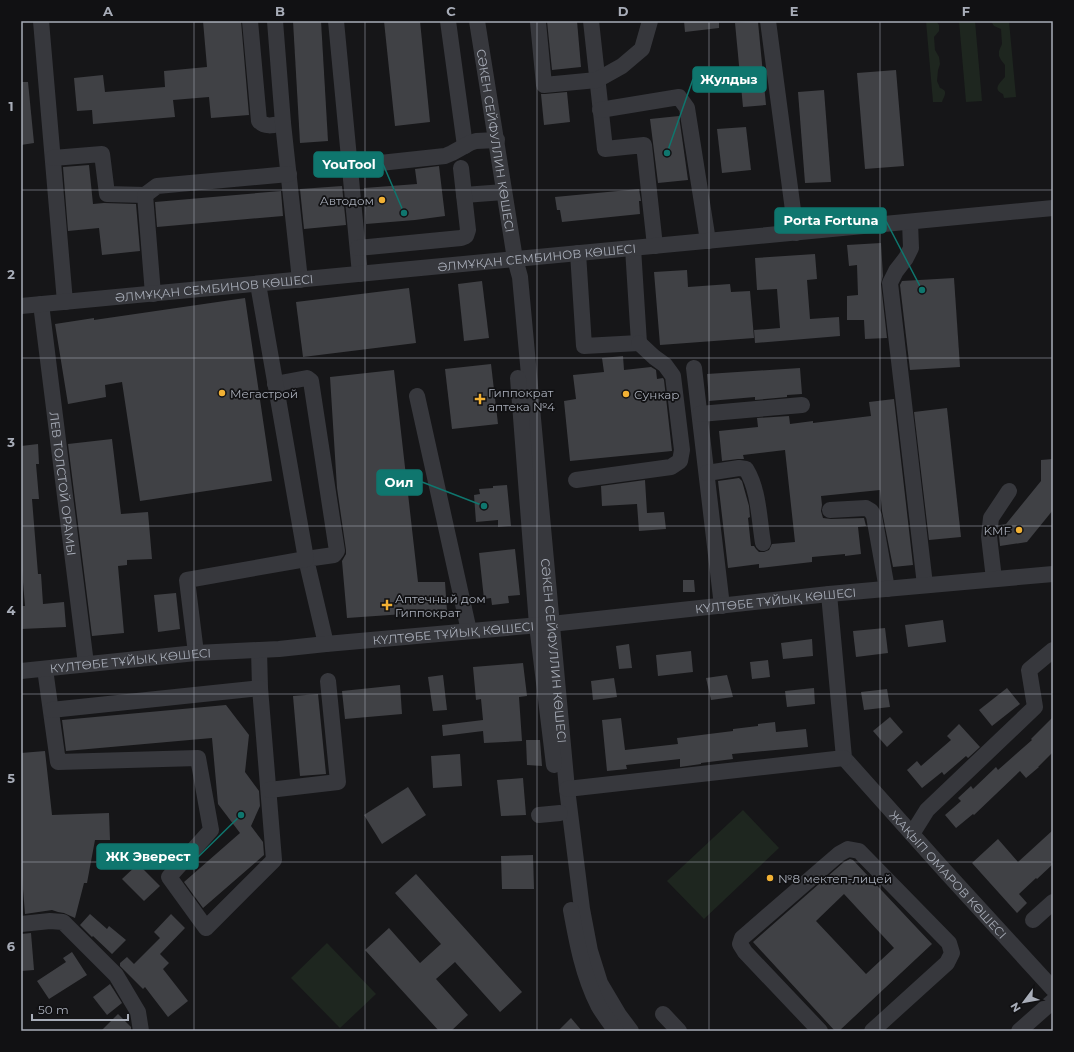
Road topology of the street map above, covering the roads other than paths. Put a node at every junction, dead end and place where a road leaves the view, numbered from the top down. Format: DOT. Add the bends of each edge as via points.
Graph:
graph roads {
  1 [pos="41,21"];
  2 [pos="250,21"];
  3 [pos="275,21"];
  4 [pos="336,21"];
  5 [pos="448,21"];
  6 [pos="477,21"];
  7 [pos="591,21"];
  8 [pos="650,21"];
  9 [pos="768,21"];
  10 [pos="538,22"];
  11 [pos="597,80"];
  12 [pos="600,110"];
  13 [pos="283,123"];
  14 [pos="496,140"];
  15 [pos="465,146"];
  16 [pos="53,158"];
  17 [pos="380,163"];
  18 [pos="461,168"];
  19 [pos="289,174"];
  20 [pos="504,192"];
  21 [pos="145,194"];
  22 [pos="464,195"];
  23 [pos="1053,208"];
  24 [pos="910,222"];
  25 [pos="796,233"];
  26 [pos="708,241"];
  27 [pos="655,246"];
  28 [pos="358,248"];
  29 [pos="633,248"];
  30 [pos="578,253"];
  31 [pos="515,259"];
  32 [pos="360,274"];
  33 [pos="300,280"];
  34 [pos="258,284"];
  35 [pos="153,294"];
  36 [pos="65,302"];
  37 [pos="41,304"];
  38 [pos="21,306"];
  39 [pos="639,343"];
  40 [pos="694,368"];
  41 [pos="275,384"];
  42 [pos="417,396"];
  43 [pos="802,405"];
  44 [pos="700,414"];
  45 [pos="707,473"];
  46 [pos="576,480"];
  47 [pos="1009,491"];
  48 [pos="830,510"];
  49 [pos="763,543"];
  50 [pos="306,559"];
  51 [pos="1053,574"];
  52 [pos="994,579"];
  53 [pos="925,585"];
  54 [pos="887,589"];
  55 [pos="829,594"];
  56 [pos="722,606"];
  57 [pos="544,624"];
  58 [pos="469,631"];
  59 [pos="326,644"];
  60 [pos="259,650"];
  61 [pos="1053,650"];
  62 [pos="196,653"];
  63 [pos="86,664"];
  64 [pos="45,669"];
  65 [pos="21,671"];
  66 [pos="328,681"];
  67 [pos="260,688"];
  68 [pos="51,710"];
  69 [pos="844,758"];
  70 [pos="269,790"];
  71 [pos="567,790"];
  72 [pos="560,813"];
  73 [pos="539,816"];
  74 [pos="912,834"];
  75 [pos="1053,902"];
  76 [pos="1033,920"];
  77 [pos="21,924"];
  78 [pos="1053,989"];
  79 [pos="1053,1001"];
  80 [pos="663,1014"];
  81 [pos="141,1031"];
  82 [pos="616,1031"];
  83 [pos="631,1031"];
  84 [pos="679,1031"];
  85 [pos="820,1031"];
  86 [pos="872,1031"];
  87 [pos="1019,1031"];
  1 -- 16 [label="street"];
  2 -- 13 [label="street" via="259,121 267,126"];
  3 -- 13 [label="street"];
  4 -- 28 [label="street"];
  5 -- 15 [label="street"];
  6 -- 14 [label="street, СӘКЕН СЕЙФУЛЛИН КӨШЕСІ"];
  7 -- 11 [label="street"];
  8 -- 11 [label="street" via="642,49 622,66"];
  9 -- 25 [label="street"];
  10 -- 11 [label="street" via="544,85"];
  11 -- 12 [label="street"];
  12 -- 26 [label="street" via="679,97 687,108"];
  12 -- 27 [label="street" via="605,150 644,145"];
  13 -- 19 [label="street"];
  14 -- 15 [label="street" via="476,141"];
  14 -- 20 [label="street, СӘКЕН СЕЙФУЛЛИН КӨШЕСІ"];
  15 -- 17 [label="street" via="445,156"];
  16 -- 21 [label="street" via="102,154 106,194"];
  16 -- 36 [label="street"];
  18 -- 22 [label="street"];
  19 -- 21 [label="street" via="157,186"];
  19 -- 33 [label="street"];
  20 -- 22 [label="street"];
  20 -- 31 [label="street, СӘКЕН СЕЙФУЛЛИН КӨШЕСІ"];
  21 -- 35 [label="street"];
  22 -- 28 [label="street" via="468,230 464,238"];
  23 -- 24 [label="street, ӘЛМҰҚАН СЕМБИНОВ КӨШЕСІ"];
  24 -- 25 [label="street, ӘЛМҰҚАН СЕМБИНОВ КӨШЕСІ"];
  24 -- 53 [label="street" via="911,248 890,283"];
  25 -- 26 [label="street, ӘЛМҰҚАН СЕМБИНОВ КӨШЕСІ"];
  26 -- 27 [label="street, ӘЛМҰҚАН СЕМБИНОВ КӨШЕСІ"];
  27 -- 29 [label="street, ӘЛМҰҚАН СЕМБИНОВ КӨШЕСІ"];
  28 -- 32 [label="street"];
  29 -- 30 [label="street, ӘЛМҰҚАН СЕМБИНОВ КӨШЕСІ"];
  29 -- 39 [label="street"];
  30 -- 31 [label="street, ӘЛМҰҚАН СЕМБИНОВ КӨШЕСІ"];
  30 -- 39 [label="street" via="584,346"];
  31 -- 32 [label="street, ӘЛМҰҚАН СЕМБИНОВ КӨШЕСІ"];
  31 -- 57 [label="street, СӘКЕН СЕЙФУЛЛИН КӨШЕСІ" via="520,277"];
  32 -- 33 [label="street, ӘЛМҰҚАН СЕМБИНОВ КӨШЕСІ"];
  33 -- 34 [label="street, ӘЛМҰҚАН СЕМБИНОВ КӨШЕСІ"];
  34 -- 35 [label="street, ӘЛМҰҚАН СЕМБИНОВ КӨШЕСІ"];
  34 -- 41 [label="street"];
  35 -- 36 [label="street, ӘЛМҰҚАН СЕМБИНОВ КӨШЕСІ"];
  36 -- 37 [label="street, ӘЛМҰҚАН СЕМБИНОВ КӨШЕСІ"];
  37 -- 38 [label="street, ӘЛМҰҚАН СЕМБИНОВ КӨШЕСІ"];
  37 -- 63 [label="street, ЛЕВ ТОЛСТОЙ ОРАМЫ"];
  39 -- 46 [label="street" via="665,365 673,376 682,450 680,461 671,467"];
  40 -- 44 [label="street"];
  41 -- 50 [label="street"];
  41 -- 50 [label="street" via="307,378 310,381 337,551 334,555"];
  42 -- 58 [label="street"];
  43 -- 44 [label="street"];
  44 -- 45 [label="street"];
  45 -- 49 [label="street" via="746,469 755,488"];
  45 -- 56 [label="street"];
  47 -- 52 [label="street" via="991,518 989,536"];
  48 -- 54 [label="street" via="866,508 871,511"];
  50 -- 59 [label="street"];
  50 -- 62 [label="street" via="187,580"];
  51 -- 52 [label="street, КҮЛТӨБЕ ТҰЙЫҚ КӨШЕСІ"];
  52 -- 53 [label="street, КҮЛТӨБЕ ТҰЙЫҚ КӨШЕСІ"];
  53 -- 54 [label="street, КҮЛТӨБЕ ТҰЙЫҚ КӨШЕСІ"];
  54 -- 55 [label="street, КҮЛТӨБЕ ТҰЙЫҚ КӨШЕСІ"];
  55 -- 56 [label="street, КҮЛТӨБЕ ТҰЙЫҚ КӨШЕСІ"];
  55 -- 69 [label="street"];
  56 -- 57 [label="street, КҮЛТӨБЕ ТҰЙЫҚ КӨШЕСІ"];
  57 -- 58 [label="street, КҮЛТӨБЕ ТҰЙЫҚ КӨШЕСІ"];
  57 -- 71 [label="street, СӘКЕН СЕЙФУЛЛИН КӨШЕСІ"];
  57 -- 72 [label="street, СӘКЕН СЕЙФУЛЛИН КӨШЕСІ"];
  58 -- 59 [label="street, КҮЛТӨБЕ ТҰЙЫҚ КӨШЕСІ"];
  59 -- 60 [label="street, КҮЛТӨБЕ ТҰЙЫҚ КӨШЕСІ"];
  60 -- 62 [label="street, КҮЛТӨБЕ ТҰЙЫҚ КӨШЕСІ"];
  60 -- 67 [label="street"];
  61 -- 74 [label="street" via="1029,670 1035,707 927,810"];
  62 -- 63 [label="street, КҮЛТӨБЕ ТҰЙЫҚ КӨШЕСІ"];
  63 -- 64 [label="street, КҮЛТӨБЕ ТҰЙЫҚ КӨШЕСІ"];
  64 -- 65 [label="street, КҮЛТӨБЕ ТҰЙЫҚ КӨШЕСІ"];
  64 -- 68 [label="street"];
  66 -- 70 [label="street" via="338,782"];
  67 -- 68 [label="street"];
  67 -- 70 [label="street"];
  68 -- 70 [label="street" via="58,762 198,758 211,830 169,877 206,928 274,860"];
  69 -- 71 [label="street"];
  69 -- 74 [label="street, ЖАҚЫП ОМАРОВ КӨШЕСІ"];
  71 -- 83 [label="street, СӘКЕН СЕЙФУЛЛИН КӨШЕСІ" via="590,951 600,983"];
  72 -- 73 [label="street"];
  72 -- 82 [label="street, СӘКЕН СЕЙФУЛЛИН КӨШЕСІ" via="576,939 584,973 599,1006"];
  74 -- 78 [label="street, ЖАҚЫП ОМАРОВ КӨШЕСІ"];
  75 -- 76 [label="street"];
  77 -- 81 [label="street" via="63,922 116,975 138,1012"];
  79 -- 87 [label="street"];
  80 -- 84 [label="street"];
  85 -- 86 [label="street" via="740,944 742,938 848,849 859,851 949,943 952,953 947,962"];
}
